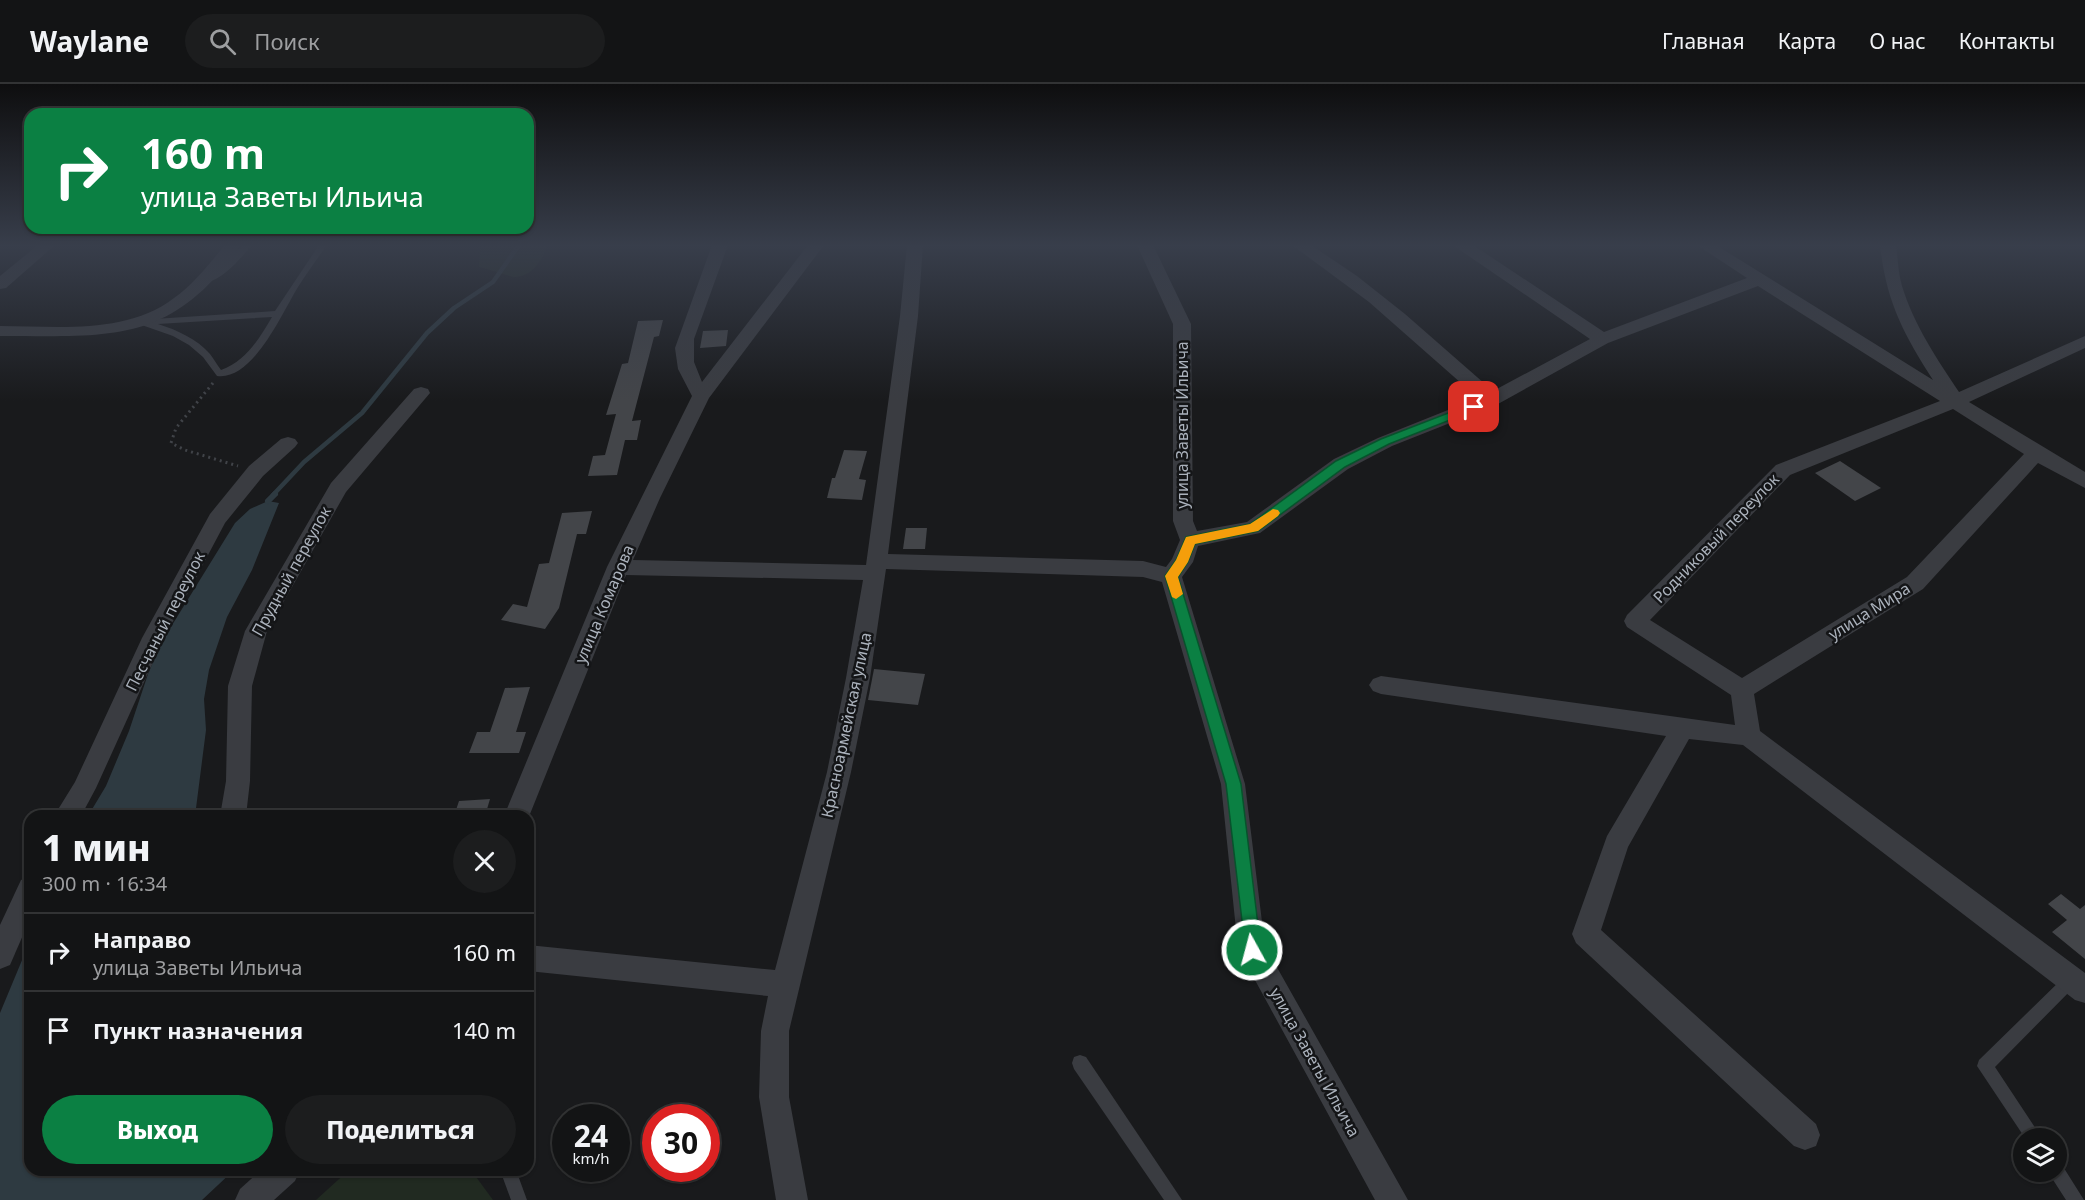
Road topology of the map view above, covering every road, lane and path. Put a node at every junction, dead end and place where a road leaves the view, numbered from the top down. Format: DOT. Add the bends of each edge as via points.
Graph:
graph roads {
  1 [pos="185,297"];
  2 [pos="288,297"];
  3 [pos="701,297"];
  4 [pos="776,297"];
  5 [pos="911,297"];
  6 [pos="1169,297"];
  7 [pos="1373,297"];
  8 [pos="1540,297"];
  9 [pos="1712,297"];
  10 [pos="1789,297"];
  11 [pos="1898,297"];
  12 [pos="277,314"];
  13 [pos="141,323"];
  14 [pos="0,332"];
  15 [pos="1602,339"];
  16 [pos="2085,341"];
  17 [pos="220,374"];
  18 [pos="421,393"];
  19 [pos="701,396"];
  20 [pos="1491,400"];
  21 [pos="1956,401"];
  22 [pos="288,443"];
  23 [pos="2036,453"];
  24 [pos="256,471"];
  25 [pos="2085,481"];
  26 [pos="1190,540"];
  27 [pos="618,567"];
  28 [pos="877,567"];
  29 [pos="1171,576"];
  30 [pos="1381,686"];
  31 [pos="1742,690"];
  32 [pos="1683,729"];
  33 [pos="1749,736"];
  34 [pos="71,810"];
  35 [pos="234,810"];
  36 [pos="519,810"];
  37 [pos="24,902"];
  38 [pos="0,956"];
  39 [pos="534,959"];
  40 [pos="785,984"];
  41 [pos="2078,985"];
  42 [pos="1080,1063"];
  43 [pos="2027,1128"];
  44 [pos="1806,1135"];
  45 [pos="277,1176"];
  46 [pos="510,1176"];
  47 [pos="2064,1182"];
  48 [pos="251,1200"];
  49 [pos="519,1200"];
  50 [pos="792,1200"];
  51 [pos="1174,1200"];
  52 [pos="1392,1200"];
  53 [pos="2076,1200"];
  1 -- 13 [label="street"];
  2 -- 12 [label="lane"];
  3 -- 19 [label="street" via="682,351 684,364"];
  4 -- 19 [label="street, улица Комарова"];
  5 -- 28 [label="street, Красноармейская улица"];
  6 -- 26 [label="street, улица Заветы Ильича" via="1182,324 1183,521"];
  7 -- 20 [label="street"];
  8 -- 15 [label="street"];
  9 -- 15 [label="street"];
  10 -- 21 [label="street"];
  11 -- 21 [label="street" via="1919,343"];
  12 -- 13 [label="lane"];
  12 -- 17 [label="lane" via="266,336 244,362"];
  13 -- 14 [label="street" via="105,329"];
  13 -- 17 [label="lane" via="190,342 207,355"];
  15 -- 20 [label="street"];
  16 -- 21 [label="street, Родниковый переулок"];
  17 -- 24 [label="path" via="176,428 171,443"];
  18 -- 35 [label="street, Прудный переулок" via="338,488 255,631 240,686"];
  19 -- 27 [label="street, улица Комарова"];
  20 -- 26 [label="street" via="1341,464 1253,528"];
  21 -- 23 [label="street"];
  21 -- 31 [label="street, Родниковый переулок" via="1783,470 1635,621"];
  22 -- 24 [label="street, Песчаный переулок"];
  23 -- 25 [label="street"];
  23 -- 31 [label="street, улица Мира" via="1915,583"];
  24 -- 34 [label="street, Песчаный переулок" via="217,519 153,638"];
  26 -- 29 [label="street" via="1182,562"];
  27 -- 28 [label="street"];
  27 -- 36 [label="street, улица Комарова"];
  28 -- 29 [label="street" via="1143,568"];
  28 -- 40 [label="street, Красноармейская улица" via="840,772"];
  29 -- 52 [label="street, улица Заветы Ильича" via="1233,784 1252,950"];
  30 -- 32 [label="street"];
  31 -- 33 [label="street"];
  32 -- 33 [label="street"];
  32 -- 44 [label="street" via="1616,844 1586,934"];
  33 -- 41 [label="street"];
  37 -- 38 [label="street"];
  39 -- 40 [label="street"];
  40 -- 50 [label="street, Красноармейская улица" via="775,1030 774,1097"];
  41 -- 43 [label="lane" via="1985,1066"];
  42 -- 51 [label="lane"];
  45 -- 48 [label="street"];
  46 -- 49 [label="lane"];
  47 -- 53 [label="lane"];
}
